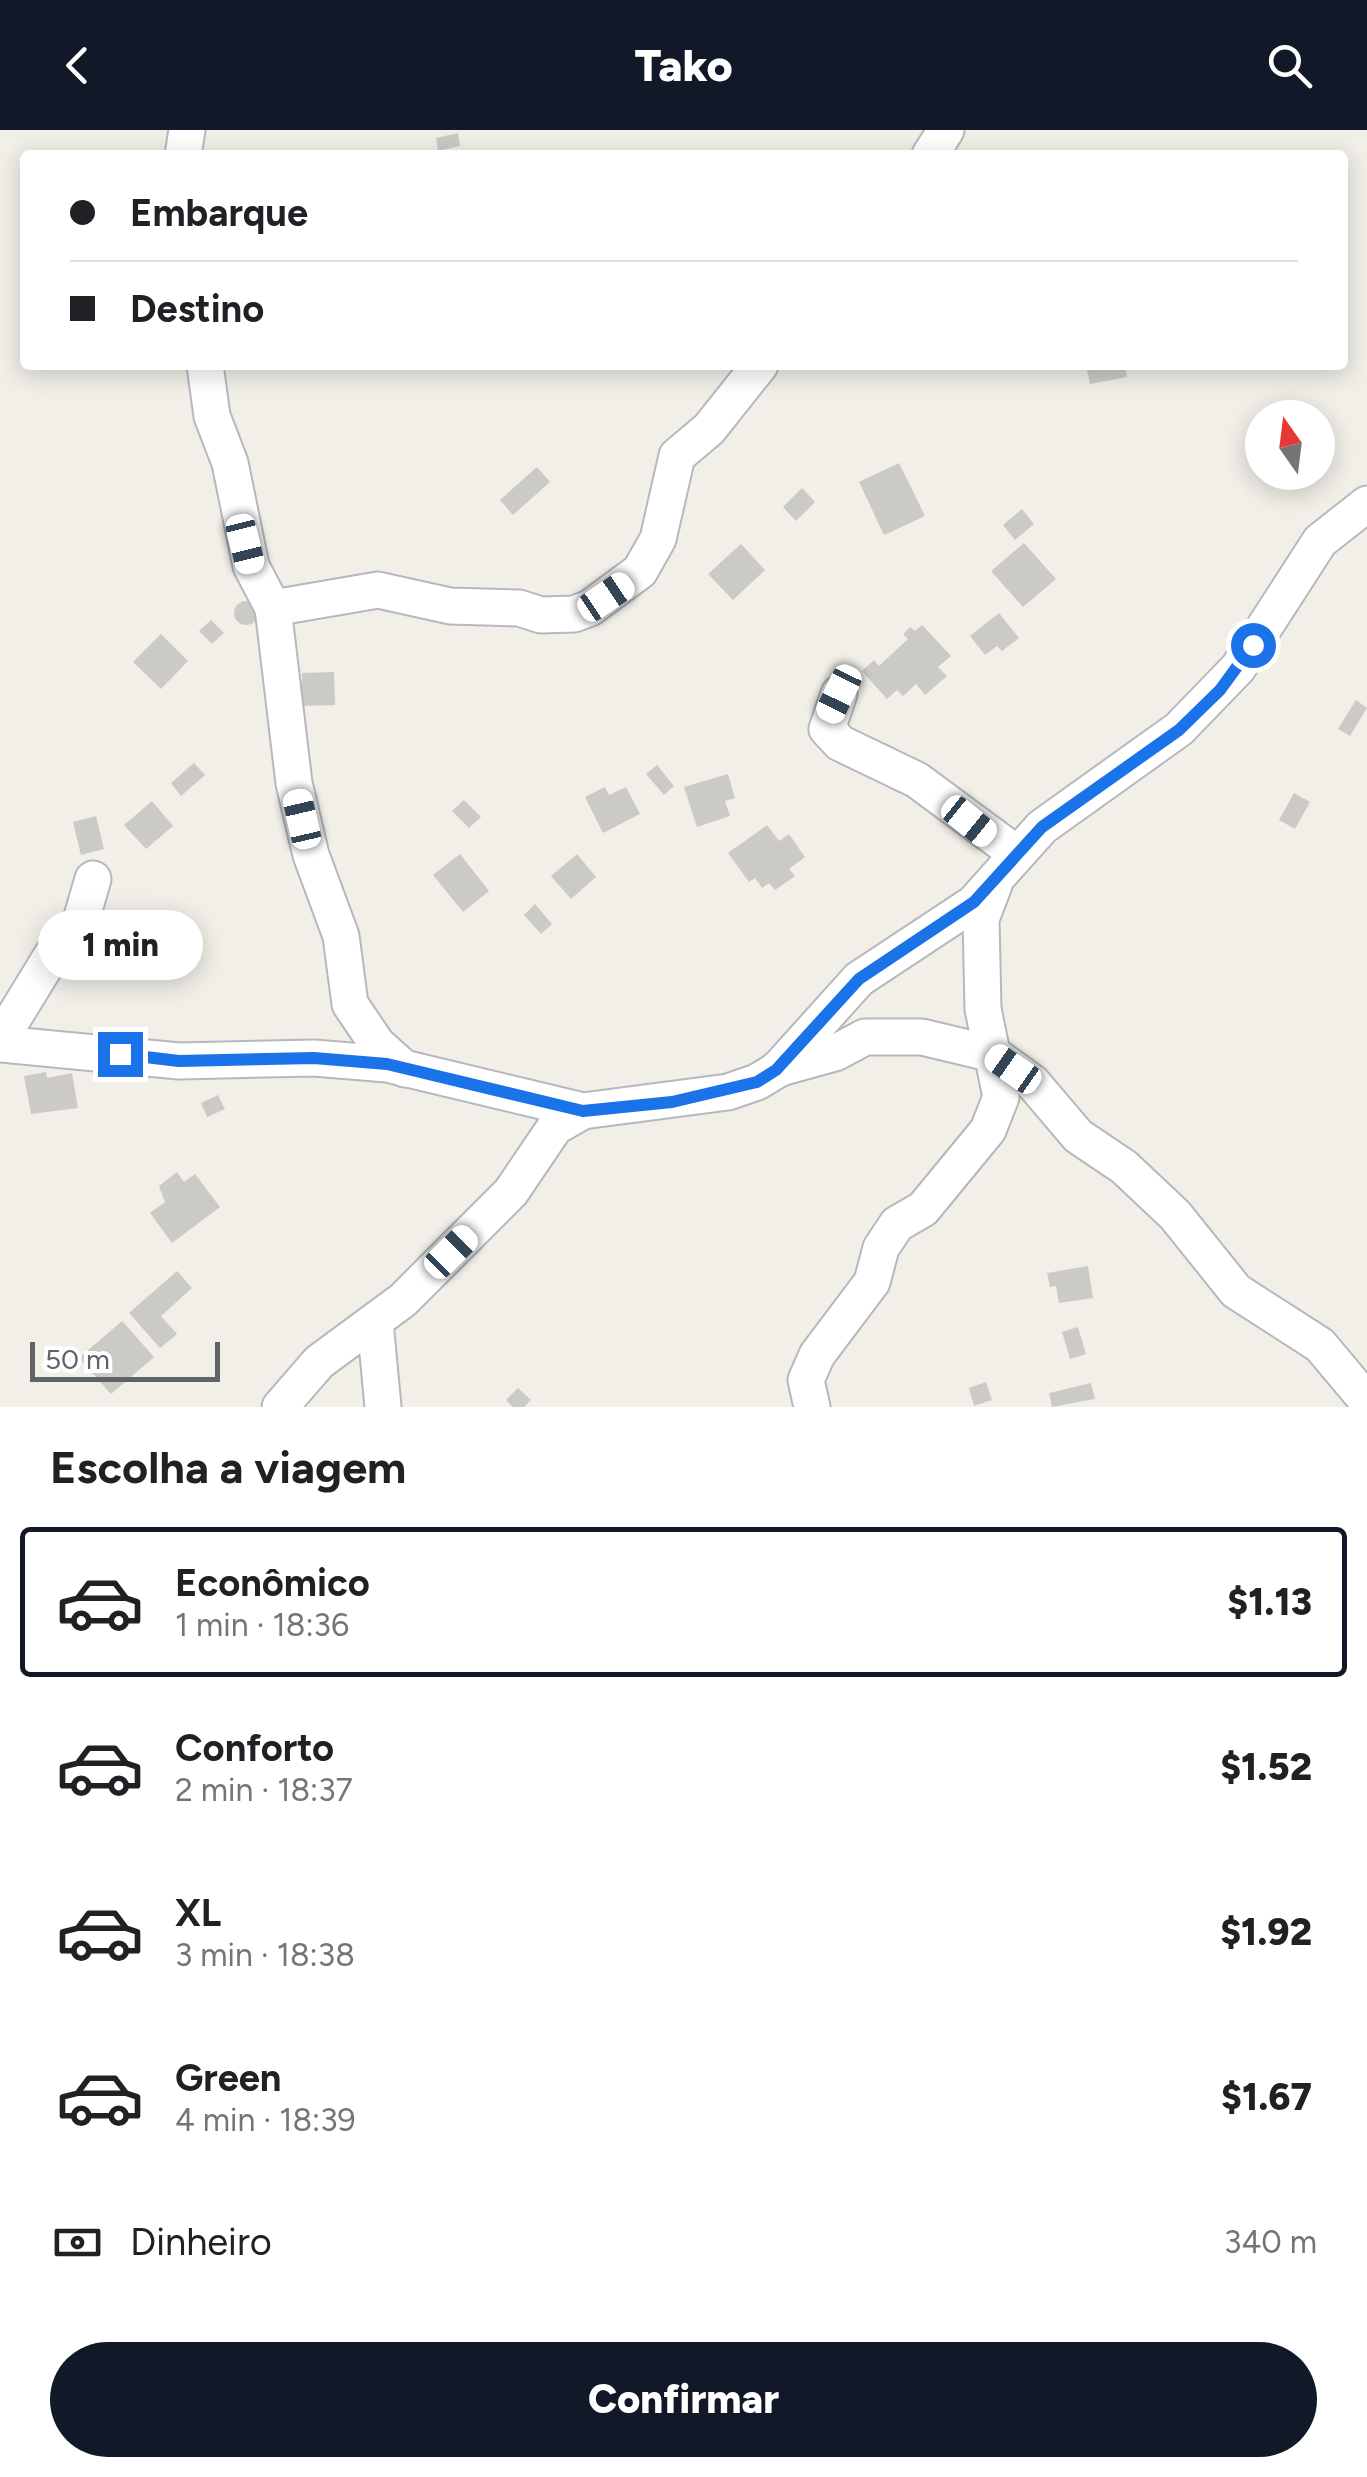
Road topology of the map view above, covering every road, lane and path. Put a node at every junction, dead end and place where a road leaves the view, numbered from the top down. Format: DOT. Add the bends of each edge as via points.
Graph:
graph roads {
  1 [pos="206,370"];
  2 [pos="755,370"];
  3 [pos="1367,504"];
  4 [pos="273,608"];
  5 [pos="839,694"];
  6 [pos="1017,854"];
  7 [pos="93,878"];
  8 [pos="996,883"];
  9 [pos="0,1042"];
  10 [pos="992,1054"];
  11 [pos="406,1069"];
  12 [pos="776,1070"];
  13 [pos="583,1111"];
  14 [pos="375,1322"];
  15 [pos="1367,1402"];
  16 [pos="280,1407"];
  17 [pos="383,1407"];
  18 [pos="812,1407"];
  1 -- 4 [label="street" via="251,566"];
  2 -- 4 [label="street" via="677,456 658,539 640,571 590,608 541,615 378,590"];
  3 -- 6 [label="street" via="1320,541 1220,690 1179,730 1073,801"];
  4 -- 11 [label="street" via="294,783 341,936 350,1004 358,1022"];
  5 -- 6 [label="street" via="828,729 840,742 917,780"];
  6 -- 8 [label="street"];
  7 -- 9 [label="street" via="77,934 52,955"];
  8 -- 10 [label="street" via="981,919"];
  8 -- 12 [label="street" via="859,979"];
  9 -- 11 [label="street" via="179,1061 314,1058"];
  10 -- 12 [label="street" via="922,1037 865,1037"];
  10 -- 15 [label="street" via="1033,1083 1078,1136 1124,1166 1175,1215 1236,1291 1320,1345"];
  10 -- 18 [label="street" via="1001,1097 988,1130 881,1248 872,1282 806,1380"];
  11 -- 13 [label="street"];
  12 -- 13 [label="street" via="728,1092"];
  13 -- 14 [label="street" via="555,1127 512,1192"];
  14 -- 16 [label="street" via="318,1362"];
  14 -- 17 [label="street"];
}
